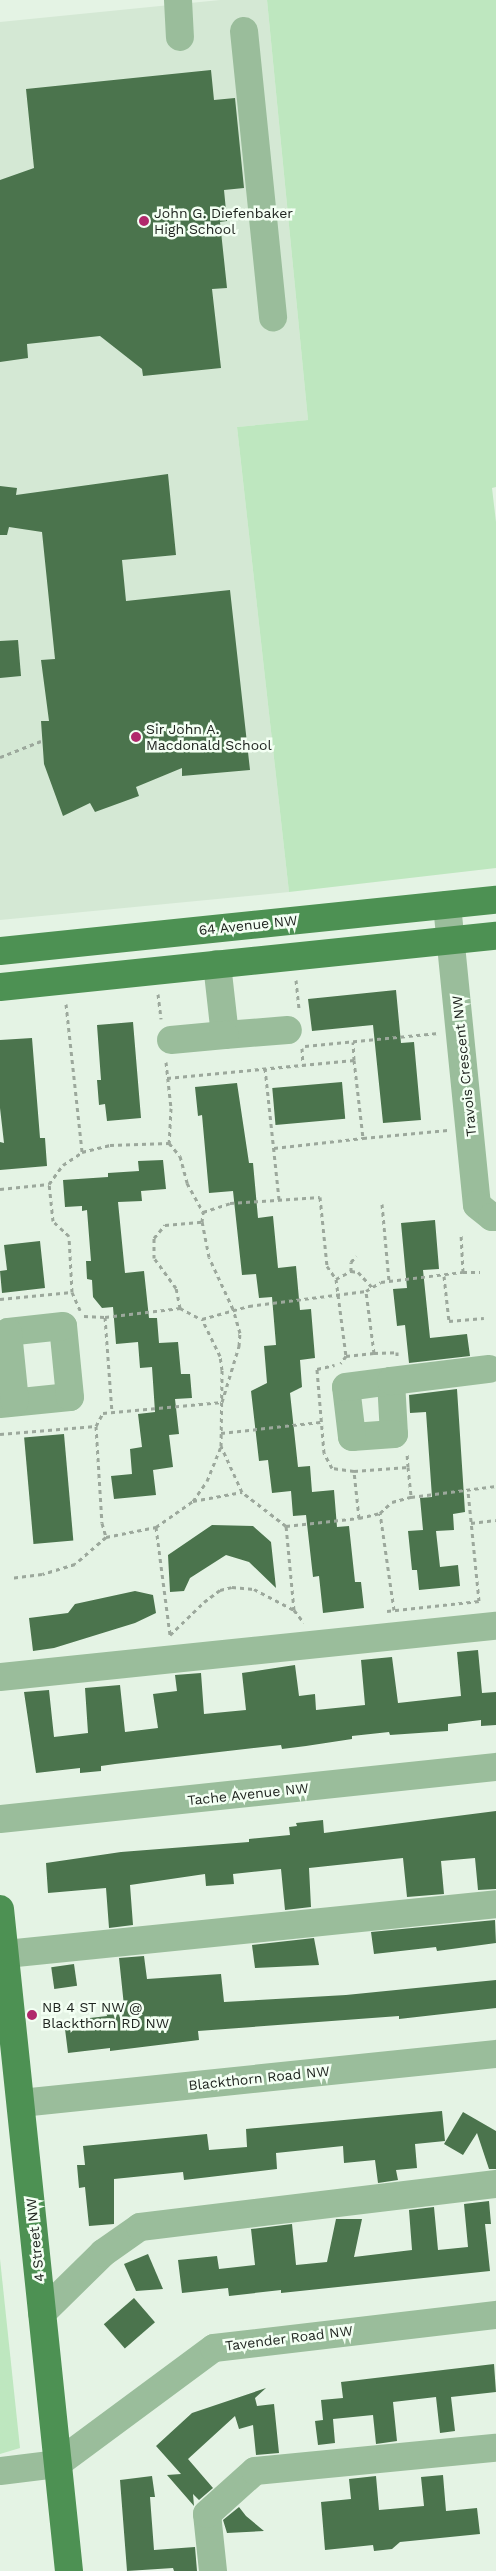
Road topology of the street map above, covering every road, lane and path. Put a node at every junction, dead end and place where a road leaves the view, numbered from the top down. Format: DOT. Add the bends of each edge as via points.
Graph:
graph roads {
  1 [pos="178,0"];
  2 [pos="244,31"];
  3 [pos="180,37"];
  4 [pos="273,318"];
  5 [pos="41,740"];
  6 [pos="0,757"];
  7 [pos="496,900"];
  8 [pos="447,905"];
  9 [pos="496,936"];
  10 [pos="451,940"];
  11 [pos="0,951"];
  12 [pos="218,964"];
  13 [pos="0,986"];
  14 [pos="158,994"];
  15 [pos="66,1004"];
  16 [pos="443,1032"];
  17 [pos="225,1035"];
  18 [pos="295,1038"];
  19 [pos="166,1041"];
  20 [pos="353,1042"];
  21 [pos="354,1060"];
  22 [pos="266,1068"];
  23 [pos="168,1078"];
  24 [pos="453,1129"];
  25 [pos="363,1138"];
  26 [pos="170,1143"];
  27 [pos="274,1148"];
  28 [pos="82,1152"];
  29 [pos="49,1184"];
  30 [pos="0,1189"];
  31 [pos="279,1200"];
  32 [pos="382,1204"];
  33 [pos="203,1212"];
  34 [pos="496,1217"];
  35 [pos="202,1222"];
  36 [pos="461,1234"];
  37 [pos="356,1256"];
  38 [pos="352,1271"];
  39 [pos="463,1272"];
  40 [pos="480,1272"];
  41 [pos="444,1276"];
  42 [pos="336,1279"];
  43 [pos="389,1281"];
  44 [pos="372,1287"];
  45 [pos="366,1291"];
  46 [pos="72,1292"];
  47 [pos="338,1296"];
  48 [pos="0,1299"];
  49 [pos="180,1308"];
  50 [pos="234,1309"];
  51 [pos="105,1317"];
  52 [pos="484,1318"];
  53 [pos="202,1319"];
  54 [pos="346,1356"];
  55 [pos="489,1369"];
  56 [pos="391,1381"];
  57 [pos="222,1402"];
  58 [pos="112,1412"];
  59 [pos="320,1422"];
  60 [pos="96,1426"];
  61 [pos="221,1433"];
  62 [pos="0,1434"];
  63 [pos="221,1446"];
  64 [pos="408,1467"];
  65 [pos="496,1486"];
  66 [pos="468,1490"];
  67 [pos="242,1492"];
  68 [pos="411,1497"];
  69 [pos="193,1500"];
  70 [pos="380,1513"];
  71 [pos="359,1518"];
  72 [pos="496,1520"];
  73 [pos="471,1523"];
  74 [pos="156,1527"];
  75 [pos="106,1537"];
  76 [pos="10,1578"];
  77 [pos="294,1610"];
  78 [pos="394,1610"];
  79 [pos="385,1612"];
  80 [pos="313,1622"];
  81 [pos="496,1626"];
  82 [pos="0,1677"];
  83 [pos="496,1767"];
  84 [pos="0,1819"];
  85 [pos="496,1904"];
  86 [pos="0,1909"];
  87 [pos="6,1954"];
  88 [pos="496,2054"];
  89 [pos="21,2103"];
  90 [pos="496,2184"];
  91 [pos="42,2313"];
  92 [pos="496,2315"];
  93 [pos="496,2448"];
  94 [pos="58,2464"];
  95 [pos="0,2471"];
  96 [pos="69,2571"];
  97 [pos="213,2571"];
  1 -- 3 [label="street"];
  2 -- 4 [label="street"];
  5 -- 6 [label="path"];
  7 -- 8 [label="main road, 64 Avenue NW"];
  8 -- 10 [label="street, Travois Crescent NW"];
  8 -- 11 [label="main road, 64 Avenue NW"];
  9 -- 10 [label="main road"];
  10 -- 12 [label="main road"];
  10 -- 34 [label="street, Travois Crescent NW" via="477,1205"];
  12 -- 13 [label="main road"];
  12 -- 17 [label="street"];
  14 -- 19 [label="path"];
  15 -- 28 [label="path"];
  16 -- 20 [label="path"];
  17 -- 18 [label="street"];
  17 -- 19 [label="street"];
  18 -- 20 [label="path"];
  19 -- 23 [label="path"];
  20 -- 21 [label="path"];
  21 -- 22 [label="path"];
  21 -- 25 [label="path"];
  22 -- 23 [label="path"];
  22 -- 27 [label="path"];
  23 -- 26 [label="path"];
  24 -- 25 [label="path"];
  25 -- 27 [label="path"];
  26 -- 28 [label="path" via="110,1145"];
  26 -- 33 [label="path" via="180,1156 187,1183"];
  27 -- 31 [label="path"];
  28 -- 29 [label="path" via="63,1165"];
  29 -- 30 [label="path"];
  29 -- 46 [label="path" via="53,1221 69,1236"];
  31 -- 33 [label="path" via="230,1203"];
  31 -- 42 [label="path" via="320,1197 327,1266"];
  32 -- 43 [label="path"];
  33 -- 35 [label="path"];
  35 -- 49 [label="path" via="165,1225 154,1238 154,1258 176,1288"];
  35 -- 50 [label="path" via="216,1276"];
  36 -- 39 [label="path"];
  37 -- 38 [label="path" via="351,1262"];
  38 -- 42 [label="path"];
  38 -- 44 [label="path" via="358,1272"];
  39 -- 40 [label="path"];
  39 -- 41 [label="path"];
  41 -- 43 [label="path"];
  41 -- 52 [label="path" via="449,1321"];
  42 -- 47 [label="path"];
  43 -- 44 [label="path"];
  44 -- 45 [label="path"];
  45 -- 47 [label="path"];
  45 -- 54 [label="path" via="374,1353"];
  46 -- 48 [label="path"];
  46 -- 51 [label="path" via="82,1316"];
  47 -- 50 [label="path"];
  49 -- 51 [label="path"];
  49 -- 53 [label="path"];
  50 -- 53 [label="path"];
  50 -- 57 [label="path" via="240,1333 239,1346"];
  51 -- 58 [label="path"];
  53 -- 57 [label="path" via="220,1356"];
  55 -- 56 [label="street"];
  57 -- 58 [label="path"];
  57 -- 61 [label="path"];
  58 -- 60 [label="path" via="99,1416"];
  59 -- 61 [label="path"];
  60 -- 62 [label="path"];
  60 -- 75 [label="path" via="102,1524"];
  61 -- 63 [label="path"];
  63 -- 67 [label="path"];
  63 -- 69 [label="path" via="207,1481"];
  64 -- 68 [label="path"];
  65 -- 66 [label="path"];
  66 -- 68 [label="path"];
  66 -- 73 [label="path"];
  67 -- 69 [label="path"];
  67 -- 77 [label="path" via="286,1526"];
  68 -- 70 [label="path" via="392,1502"];
  69 -- 74 [label="path"];
  70 -- 71 [label="path"];
  70 -- 78 [label="path"];
  72 -- 73 [label="path"];
  73 -- 78 [label="path" via="479,1601"];
  74 -- 75 [label="path"];
  74 -- 77 [label="path" via="170,1635 204,1602 220,1590 232,1587 254,1589"];
  75 -- 76 [label="path" via="75,1564 42,1574"];
  77 -- 80 [label="path" via="304,1623"];
  78 -- 79 [label="path"];
  81 -- 82 [label="street"];
  83 -- 84 [label="street, Tache Avenue NW"];
  85 -- 87 [label="street"];
  86 -- 87 [label="main road, 4 Street NW"];
  87 -- 89 [label="main road, 4 Street NW"];
  88 -- 89 [label="street, Blackthorn Road NW"];
  89 -- 91 [label="main road, 4 Street NW"];
  90 -- 91 [label="street" via="140,2227 102,2254"];
  91 -- 94 [label="main road, 4 Street NW"];
  92 -- 94 [label="street, Tavender Road NW" via="214,2348"];
  93 -- 97 [label="street" via="255,2471 207,2514"];
  94 -- 95 [label="street, Tavender Road NW"];
  94 -- 96 [label="main road, 4 Street NW"];
}
